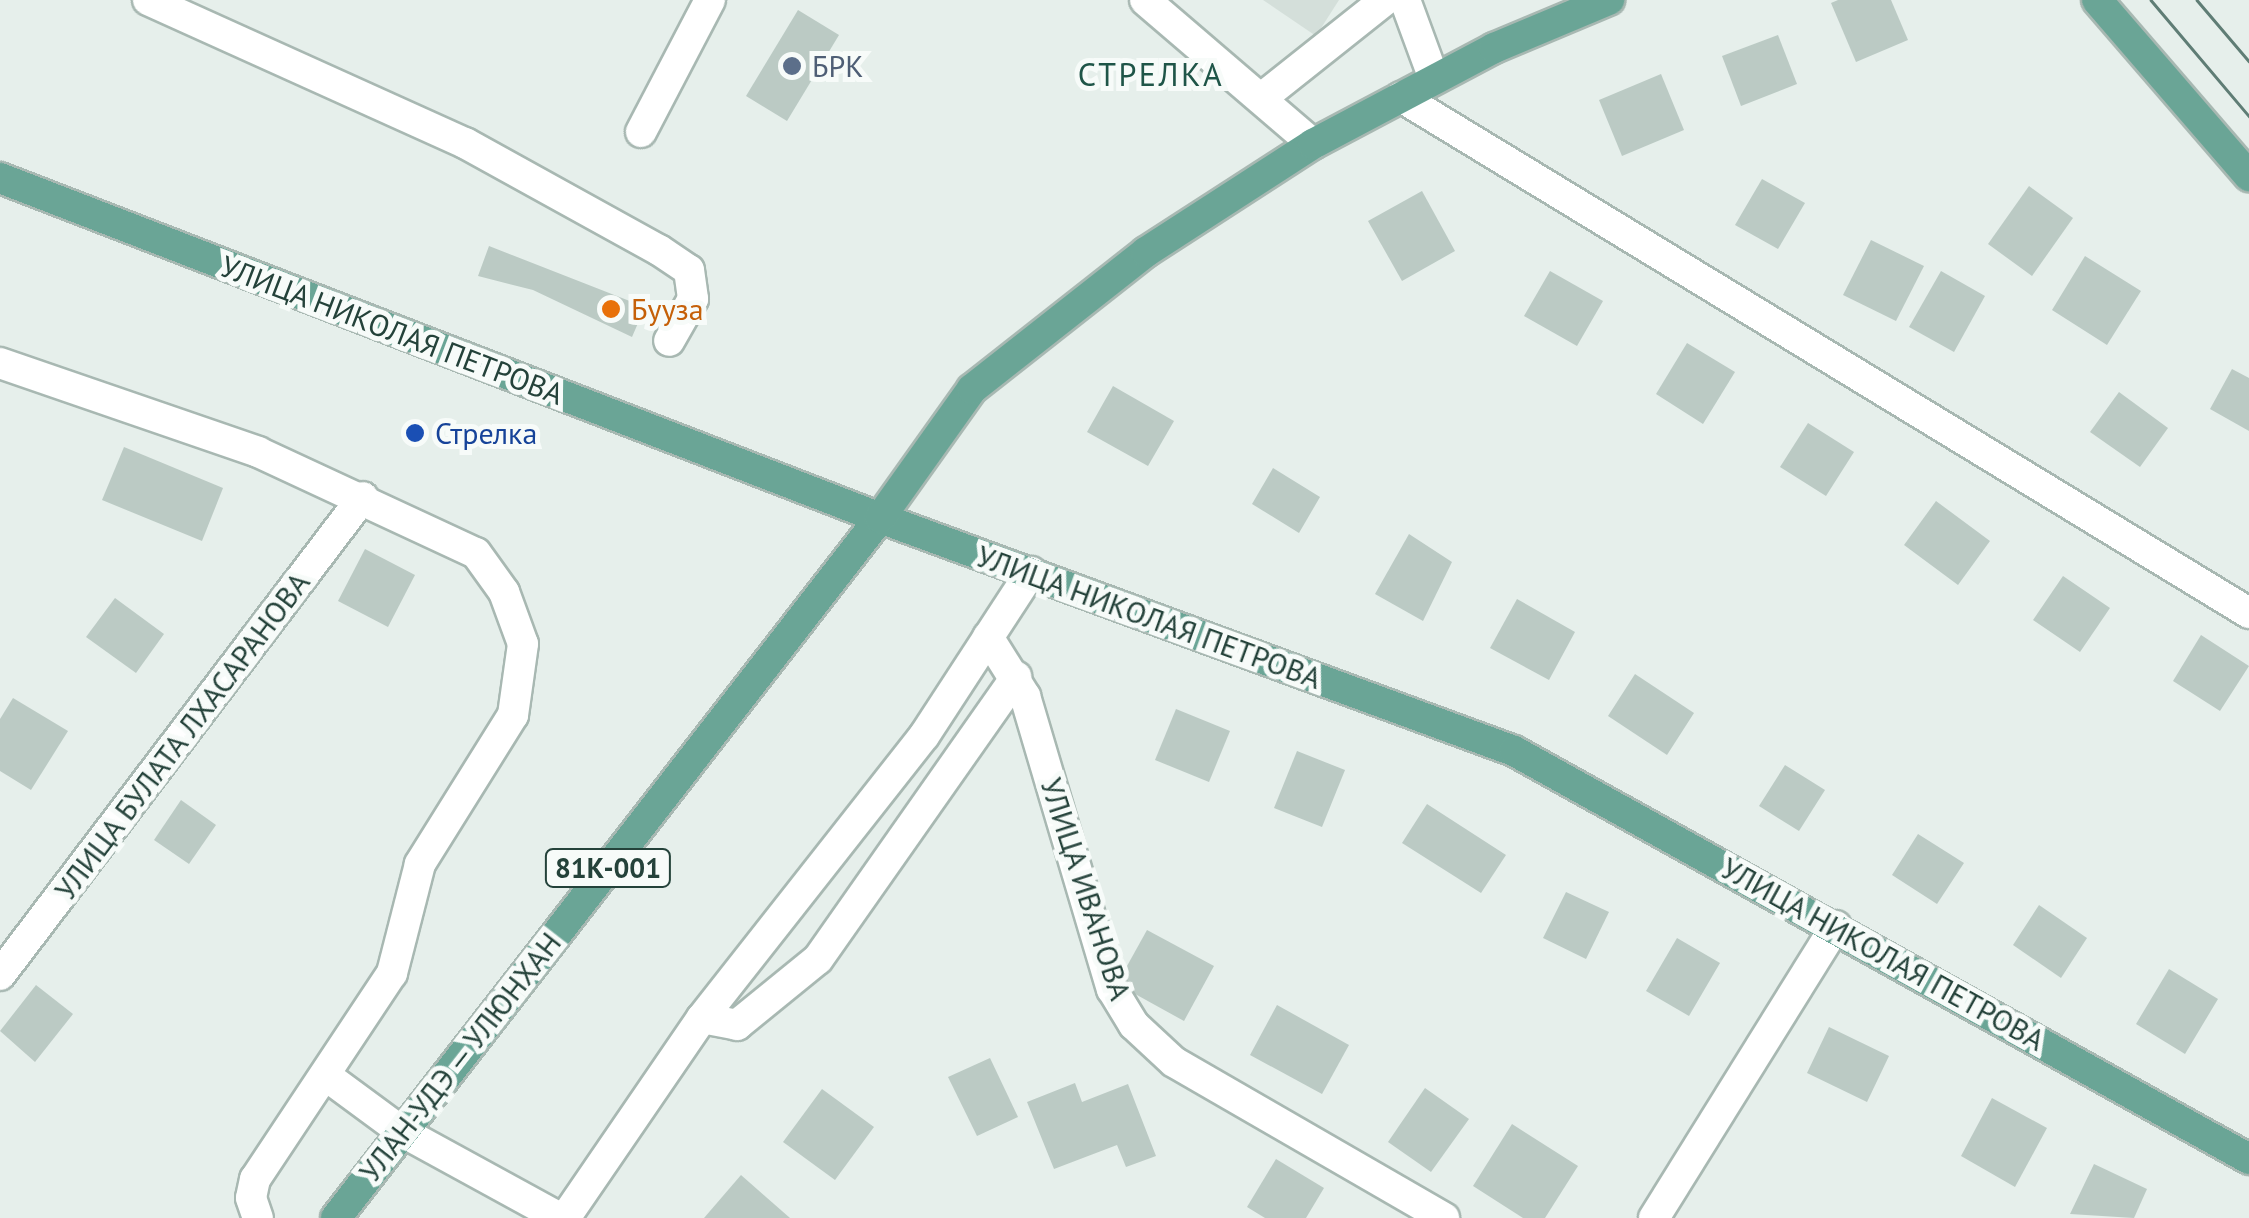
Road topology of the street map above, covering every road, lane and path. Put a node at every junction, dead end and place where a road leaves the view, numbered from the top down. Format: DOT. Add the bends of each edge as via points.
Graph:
graph roads {
  1 [pos="148,0"];
  2 [pos="710,0"];
  3 [pos="1145,0"];
  4 [pos="1385,0"];
  5 [pos="1405,0"];
  6 [pos="1609,0"];
  7 [pos="2097,0"];
  8 [pos="1434,79"];
  9 [pos="1401,96"];
  10 [pos="1263,97"];
  11 [pos="641,132"];
  12 [pos="1312,144"];
  13 [pos="2249,176"];
  14 [pos="0,178"];
  15 [pos="669,341"];
  16 [pos="0,363"];
  17 [pos="363,497"];
  18 [pos="880,518"];
  19 [pos="1031,572"];
  20 [pos="2249,612"];
  21 [pos="988,637"];
  22 [pos="1016,677"];
  23 [pos="1836,926"];
  24 [pos="0,976"];
  25 [pos="702,1018"];
  26 [pos="325,1074"];
  27 [pos="402,1132"];
  28 [pos="2249,1160"];
  29 [pos="258,1218"];
  30 [pos="336,1218"];
  31 [pos="562,1218"];
  32 [pos="1444,1218"];
  33 [pos="1654,1218"];
  1 -- 15 [label="street" via="465,143 659,250 688,270 693,299"];
  2 -- 11 [label="street"];
  3 -- 10 [label="street"];
  4 -- 10 [label="street"];
  5 -- 8 [label="street"];
  6 -- 8 [label="main road, УЛАН-УДЭ — УЛЮНХАН"];
  7 -- 13 [label="main road"];
  8 -- 9 [label="main road, УЛАН-УДЭ — УЛЮНХАН"];
  9 -- 12 [label="main road, УЛАН-УДЭ — УЛЮНХАН"];
  9 -- 20 [label="street"];
  10 -- 12 [label="street"];
  12 -- 18 [label="main road, УЛАН-УДЭ — УЛЮНХАН" via="1146,252 1018,347 972,389"];
  14 -- 18 [label="main road, УЛИЦА НИКОЛАЯ ПЕТРОВА"];
  16 -- 17 [label="street" via="258,452"];
  17 -- 24 [label="street, УЛИЦА БУЛАТА ЛХАСАРАНОВА"];
  17 -- 26 [label="street" via="476,553 504,592 523,644 522,684 513,715 420,864 392,973"];
  18 -- 19 [label="main road, УЛИЦА НИКОЛАЯ ПЕТРОВА"];
  18 -- 27 [label="main road, УЛАН-УДЭ — УЛЮНХАН / 81К-001"];
  19 -- 21 [label="street"];
  19 -- 23 [label="main road, УЛИЦА НИКОЛАЯ ПЕТРОВА" via="1514,751"];
  21 -- 22 [label="street, УЛИЦА ИВАНОВА"];
  21 -- 25 [label="street" via="924,736"];
  22 -- 25 [label="street" via="818,958 737,1026"];
  22 -- 32 [label="street, УЛИЦА ИВАНОВА" via="1084,880 1112,990 1134,1024 1174,1062"];
  23 -- 28 [label="main road, УЛИЦА НИКОЛАЯ ПЕТРОВА"];
  23 -- 33 [label="street"];
  25 -- 31 [label="street"];
  26 -- 27 [label="street"];
  26 -- 29 [label="street" via="255,1179 251,1198"];
  27 -- 30 [label="main road, УЛАН-УДЭ — УЛЮНХАН / 81К-001"];
  27 -- 31 [label="street"];
}
